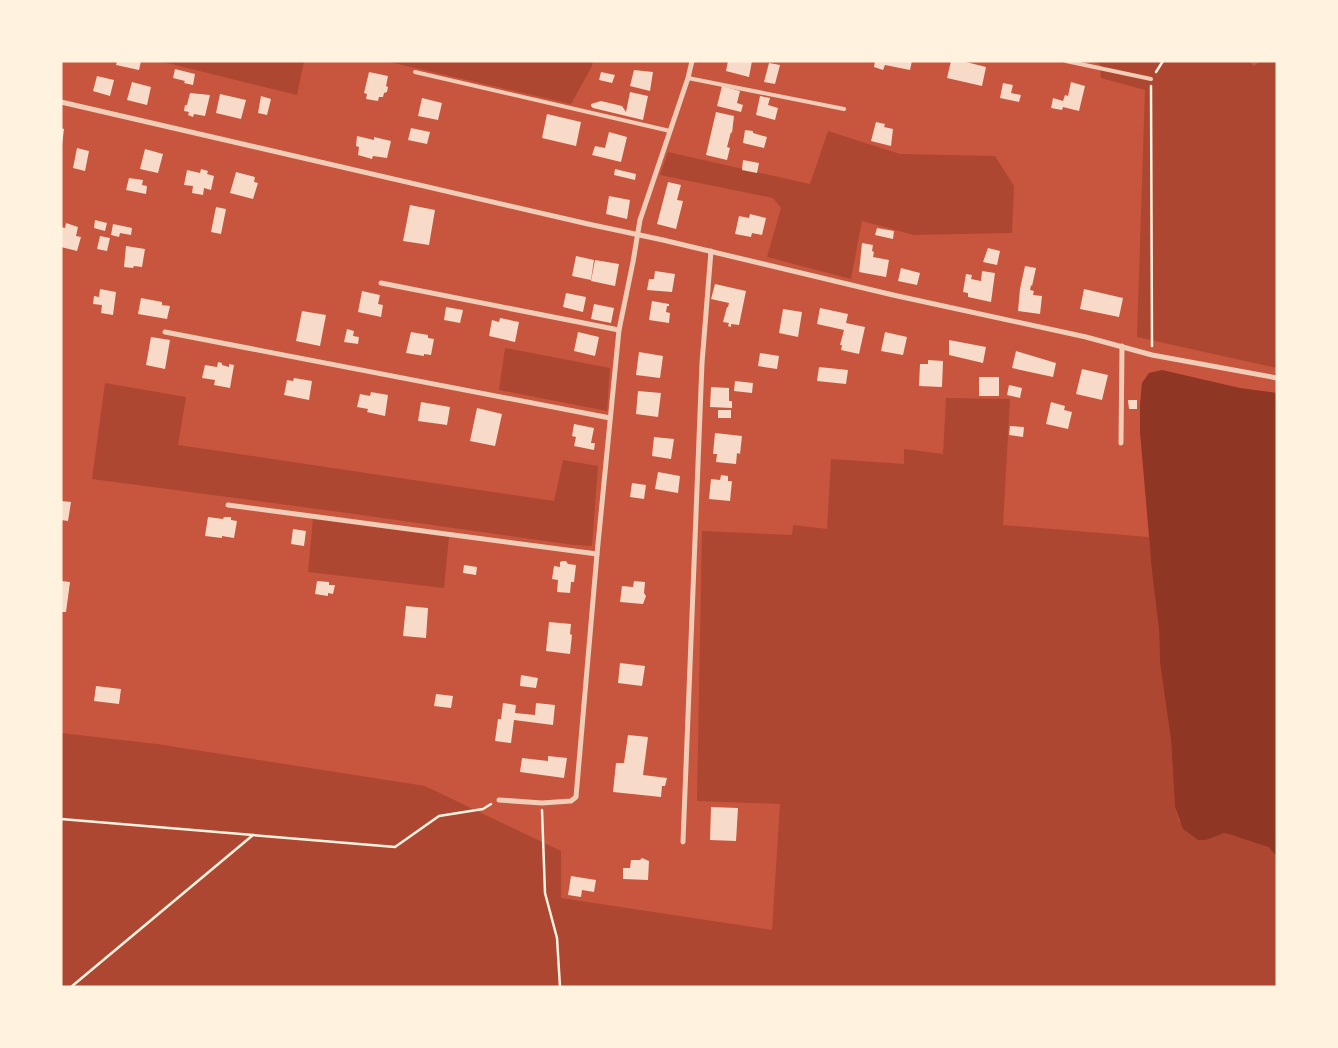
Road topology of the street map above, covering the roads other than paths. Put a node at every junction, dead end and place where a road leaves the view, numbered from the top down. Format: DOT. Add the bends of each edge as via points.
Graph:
graph roads {
  1 [pos="692,61"];
  2 [pos="1066,61"];
  3 [pos="415,72"];
  4 [pos="688,78"];
  5 [pos="1151,79"];
  6 [pos="61,102"];
  7 [pos="844,109"];
  8 [pos="670,131"];
  9 [pos="637,235"];
  10 [pos="711,251"];
  11 [pos="381,283"];
  12 [pos="619,330"];
  13 [pos="165,332"];
  14 [pos="1122,346"];
  15 [pos="1277,378"];
  16 [pos="610,418"];
  17 [pos="1122,443"];
  18 [pos="228,505"];
  19 [pos="596,554"];
  20 [pos="499,800"];
  21 [pos="683,842"];
  1 -- 4 [label="street"];
  2 -- 5 [label="lane"];
  3 -- 8 [label="lane"];
  4 -- 7 [label="lane"];
  4 -- 8 [label="street"];
  6 -- 9 [label="street"];
  8 -- 9 [label="street"];
  9 -- 10 [label="street"];
  9 -- 12 [label="street"];
  10 -- 14 [label="street"];
  10 -- 21 [label="street" via="702,363"];
  11 -- 12 [label="street"];
  12 -- 16 [label="street"];
  13 -- 16 [label="street"];
  14 -- 15 [label="street"];
  14 -- 17 [label="street"];
  16 -- 19 [label="street"];
  18 -- 19 [label="street"];
  19 -- 20 [label="street" via="576,797 571,802"];
}
